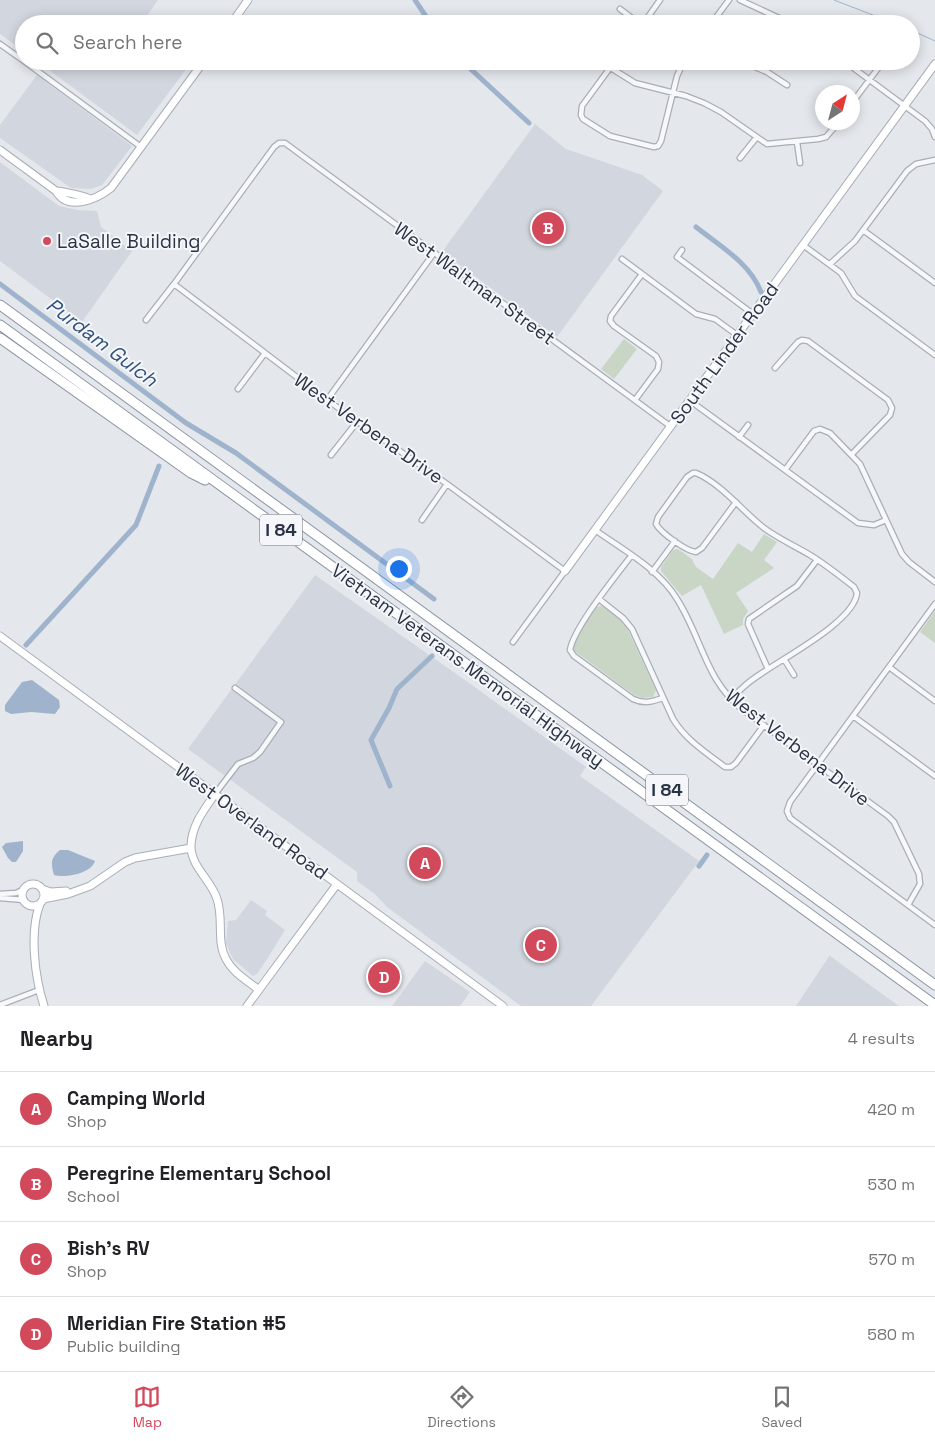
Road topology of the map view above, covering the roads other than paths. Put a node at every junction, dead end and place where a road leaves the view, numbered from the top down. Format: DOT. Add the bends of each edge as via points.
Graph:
graph roads {
  1 [pos="248,0"];
  2 [pos="660,0"];
  3 [pos="729,0"];
  4 [pos="740,0"];
  5 [pos="620,9"];
  6 [pos="237,15"];
  7 [pos="629,15"];
  8 [pos="649,15"];
  9 [pos="718,15"];
  10 [pos="772,15"];
  11 [pos="0,44"];
  12 [pos="15,55"];
  13 [pos="935,64"];
  14 [pos="36,70"];
  15 [pos="197,70"];
  16 [pos="609,70"];
  17 [pos="614,70"];
  18 [pos="680,70"];
  19 [pos="762,70"];
  20 [pos="855,70"];
  21 [pos="877,70"];
  22 [pos="869,81"];
  23 [pos="787,85"];
  24 [pos="673,93"];
  25 [pos="860,93"];
  26 [pos="904,106"];
  27 [pos="832,130"];
  28 [pos="935,137"];
  29 [pos="756,138"];
  30 [pos="797,142"];
  31 [pos="141,147"];
  32 [pos="0,150"];
  33 [pos="740,158"];
  34 [pos="935,160"];
  35 [pos="800,163"];
  36 [pos="864,230"];
  37 [pos="803,245"];
  38 [pos="682,250"];
  39 [pos="434,253"];
  40 [pos="622,259"];
  41 [pos="830,264"];
  42 [pos="642,274"];
  43 [pos="935,283"];
  44 [pos="174,284"];
  45 [pos="0,305"];
  46 [pos="753,314"];
  47 [pos="146,320"];
  48 [pos="0,326"];
  49 [pos="738,335"];
  50 [pos="0,338"];
  51 [pos="265,353"];
  52 [pos="935,355"];
  53 [pos="775,368"];
  54 [pos="238,389"];
  55 [pos="326,400"];
  56 [pos="635,400"];
  57 [pos="689,400"];
  58 [pos="357,422"];
  59 [pos="748,425"];
  60 [pos="670,426"];
  61 [pos="739,437"];
  62 [pos="852,454"];
  63 [pos="331,455"];
  64 [pos="785,470"];
  65 [pos="447,484"];
  66 [pos="240,500"];
  67 [pos="736,502"];
  68 [pos="422,520"];
  69 [pos="886,520"];
  70 [pos="595,530"];
  71 [pos="675,540"];
  72 [pos="631,556"];
  73 [pos="817,560"];
  74 [pos="565,571"];
  75 [pos="652,572"];
  76 [pos="935,582"];
  77 [pos="599,599"];
  78 [pos="935,604"];
  79 [pos="0,636"];
  80 [pos="513,642"];
  81 [pos="784,659"];
  82 [pos="889,667"];
  83 [pos="768,669"];
  84 [pos="794,675"];
  85 [pos="235,688"];
  86 [pos="663,698"];
  87 [pos="731,699"];
  88 [pos="935,701"];
  89 [pos="853,716"];
  90 [pos="764,725"];
  91 [pos="817,764"];
  92 [pos="935,776"];
  93 [pos="215,794"];
  94 [pos="191,848"];
  95 [pos="338,884"];
  96 [pos="25,889"];
  97 [pos="42,890"];
  98 [pos="72,892"];
  99 [pos="0,894"];
  100 [pos="0,898"];
  101 [pos="42,902"];
  102 [pos="27,903"];
  103 [pos="908,905"];
  104 [pos="35,920"];
  105 [pos="935,925"];
  106 [pos="935,985"];
  107 [pos="39,990"];
  108 [pos="259,990"];
  109 [pos="0,1005"];
  110 [pos="935,1005"];
  111 [pos="44,1006"];
  112 [pos="247,1006"];
  113 [pos="503,1006"];
  1 -- 6 [label="street"];
  2 -- 8 [label="street"];
  3 -- 9 [label="street"];
  4 -- 10 [label="street"];
  5 -- 7 [label="street"];
  11 -- 12 [label="street"];
  13 -- 26 [label="street, South Linder Road"];
  14 -- 31 [label="street"];
  15 -- 31 [label="street"];
  16 -- 24 [label="street" via="582,106 581,115 610,136 658,146"];
  17 -- 24 [label="street" via="635,83"];
  18 -- 24 [label="street"];
  19 -- 23 [label="street"];
  20 -- 22 [label="street"];
  21 -- 22 [label="street"];
  22 -- 25 [label="street"];
  22 -- 26 [label="street"];
  24 -- 29 [label="street" via="714,108"];
  26 -- 28 [label="street" via="929,125"];
  26 -- 37 [label="street, South Linder Road"];
  27 -- 30 [label="street" via="826,136"];
  29 -- 30 [label="street" via="767,144"];
  29 -- 33 [label="street"];
  30 -- 35 [label="street"];
  31 -- 32 [label="street" via="111,188 90,199 56,192"];
  34 -- 36 [label="street" via="916,164 907,171"];
  36 -- 41 [label="street"];
  36 -- 43 [label="street"];
  37 -- 41 [label="street"];
  37 -- 46 [label="street, South Linder Road"];
  38 -- 46 [label="street" via="677,258"];
  39 -- 44 [label="street, West Waltman Street" via="291,147 279,143"];
  39 -- 55 [label="street"];
  39 -- 56 [label="street, West Waltman Street"];
  40 -- 42 [label="street"];
  41 -- 52 [label="street" via="841,273 856,296"];
  42 -- 49 [label="street" via="696,314 715,319"];
  42 -- 56 [label="street" via="610,321 656,356 659,362 658,369"];
  44 -- 47 [label="street"];
  44 -- 51 [label="street, West Verbena Drive"];
  45 -- 106 [label="highway, Vietnam Veterans Memorial Highway / I 84"];
  46 -- 49 [label="street, South Linder Road"];
  48 -- 66 [label="highway, Vietnam Veterans Memorial Highway / I 84"];
  49 -- 57 [label="street, South Linder Road"];
  50 -- 66 [label="highway" via="191,473"];
  51 -- 54 [label="street"];
  51 -- 55 [label="street, West Verbena Drive"];
  53 -- 62 [label="street" via="796,344 808,341 888,400 892,408 890,415"];
  55 -- 58 [label="street, West Verbena Drive"];
  56 -- 60 [label="street, West Waltman Street"];
  57 -- 60 [label="street, South Linder Road"];
  57 -- 61 [label="street"];
  58 -- 63 [label="street"];
  58 -- 65 [label="street, West Verbena Drive"];
  59 -- 61 [label="street"];
  60 -- 70 [label="street, South Linder Road"];
  61 -- 64 [label="street"];
  62 -- 64 [label="street" via="830,433 820,429 810,435"];
  62 -- 69 [label="street" via="860,464"];
  64 -- 69 [label="street" via="858,523 874,525"];
  65 -- 68 [label="street"];
  65 -- 74 [label="street, West Verbena Drive"];
  66 -- 110 [label="highway, Vietnam Veterans Memorial Highway / I 84"];
  67 -- 71 [label="street" via="696,552 689,551"];
  67 -- 71 [label="street" via="700,474 693,473 687,477 656,524"];
  67 -- 73 [label="street" via="767,530"];
  69 -- 76 [label="street" via="905,558"];
  70 -- 72 [label="street, West Verbena Drive"];
  70 -- 74 [label="street, South Linder Road"];
  71 -- 75 [label="street"];
  72 -- 75 [label="street, West Verbena Drive"];
  72 -- 77 [label="street"];
  73 -- 81 [label="street" via="854,587 856,599 837,622"];
  73 -- 83 [label="street" via="797,586 749,619 748,624"];
  74 -- 80 [label="street, South Linder Road"];
  75 -- 87 [label="street, West Verbena Drive" via="677,598 713,676"];
  77 -- 86 [label="street" via="632,629"];
  77 -- 86 [label="street" via="571,643 570,650 633,699 647,703"];
  78 -- 82 [label="street"];
  79 -- 93 [label="street, West Overland Road"];
  81 -- 83 [label="street"];
  81 -- 84 [label="street"];
  82 -- 88 [label="street"];
  82 -- 89 [label="street"];
  83 -- 87 [label="street"];
  85 -- 93 [label="street" via="281,722 260,752 238,764"];
  86 -- 90 [label="street" via="685,736 725,767 736,763"];
  87 -- 90 [label="street, West Verbena Drive"];
  89 -- 91 [label="street"];
  89 -- 92 [label="street"];
  90 -- 91 [label="street, West Verbena Drive"];
  91 -- 103 [label="street, West Verbena Drive" via="894,822 919,874 920,884"];
  91 -- 103 [label="street" via="790,802 787,811 790,818"];
  93 -- 94 [label="street" via="199,817 192,834"];
  93 -- 95 [label="street, West Overland Road"];
  94 -- 98 [label="street" via="135,858 90,886"];
  94 -- 108 [label="street" via="195,862 220,906 221,947 226,960"];
  95 -- 108 [label="street"];
  95 -- 113 [label="street, West Overland Road"];
  96 -- 97 [label="street" via="34,885"];
  96 -- 99 [label="street"];
  96 -- 102 [label="street" via="23,894"];
  97 -- 98 [label="street"];
  97 -- 101 [label="street"];
  98 -- 101 [label="street"];
  100 -- 102 [label="street"];
  101 -- 102 [label="street"];
  101 -- 104 [label="street"];
  102 -- 104 [label="street"];
  103 -- 105 [label="street"];
  104 -- 107 [label="street"];
  107 -- 109 [label="street"];
  107 -- 111 [label="street"];
  108 -- 112 [label="street"];
}
